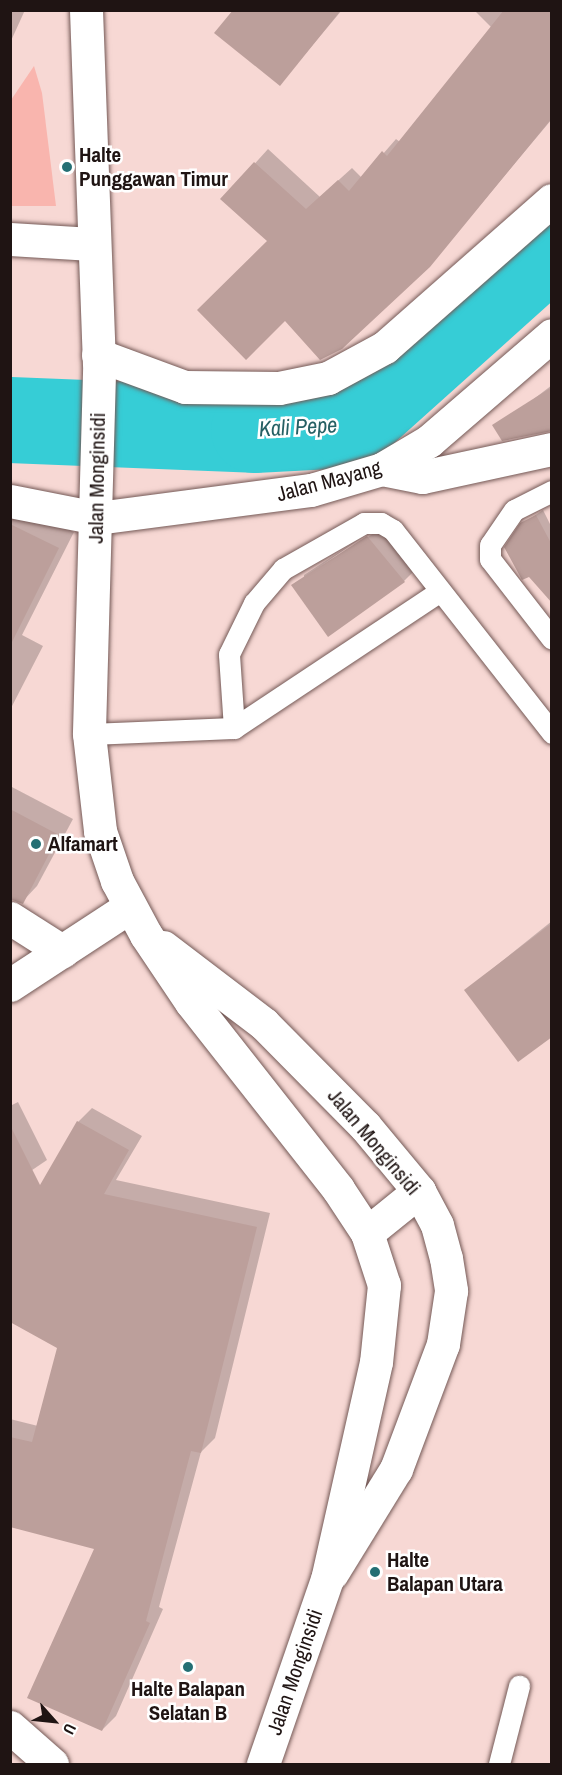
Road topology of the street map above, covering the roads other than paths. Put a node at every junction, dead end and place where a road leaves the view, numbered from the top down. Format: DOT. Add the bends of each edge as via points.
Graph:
graph roads {
  1 [pos="86,10"];
  2 [pos="552,200"];
  3 [pos="10,239"];
  4 [pos="92,244"];
  5 [pos="552,335"];
  6 [pos="98,364"];
  7 [pos="552,449"];
  8 [pos="382,469"];
  9 [pos="552,491"];
  10 [pos="10,501"];
  11 [pos="97,504"];
  12 [pos="440,591"];
  13 [pos="552,639"];
  14 [pos="234,728"];
  15 [pos="552,733"];
  16 [pos="89,734"];
  17 [pos="129,907"];
  18 [pos="10,918"];
  19 [pos="146,935"];
  20 [pos="62,951"];
  21 [pos="10,985"];
  22 [pos="418,1191"];
  23 [pos="367,1233"];
  24 [pos="327,1579"];
  25 [pos="519,1686"];
  26 [pos="10,1726"];
  27 [pos="52,1764"];
  28 [pos="263,1764"];
  29 [pos="499,1764"];
  1 -- 4 [label="main road, Jalan Monginsidi"];
  2 -- 6 [label="main road" via="385,347 328,378 279,388 185,387"];
  3 -- 4 [label="main road"];
  4 -- 6 [label="main road, Jalan Monginsidi"];
  5 -- 8 [label="main road, Jalan Mayang" via="429,441"];
  6 -- 11 [label="main road, Jalan Monginsidi"];
  7 -- 8 [label="main road" via="422,477"];
  8 -- 11 [label="main road, Jalan Mayang" via="311,490"];
  9 -- 13 [label="lane" via="514,510 490,545 490,559"];
  10 -- 11 [label="main road, Jalan Mayang"];
  11 -- 16 [label="main road, Jalan Monginsidi"];
  12 -- 14 [label="lane"];
  12 -- 14 [label="lane" via="393,530 381,523 364,523 283,569 242,622 229,654"];
  12 -- 15 [label="lane"];
  14 -- 16 [label="lane"];
  16 -- 17 [label="main road, Jalan Monginsidi" via="100,831"];
  17 -- 19 [label="main road, Jalan Monginsidi"];
  17 -- 20 [label="main road"];
  18 -- 20 [label="main road"];
  19 -- 22 [label="main road, Jalan Monginsidi" via="264,1024 365,1125"];
  19 -- 23 [label="main road, Jalan Monginsidi"];
  20 -- 21 [label="main road"];
  22 -- 23 [label="main road"];
  22 -- 24 [label="main road, Jalan Monginsidi" via="437,1225 446,1258 451,1292 443,1344 396,1469"];
  23 -- 24 [label="main road, Jalan Monginsidi" via="384,1285 384,1318"];
  24 -- 28 [label="main road, Jalan Monginsidi"];
  25 -- 29 [label="lane"];
  26 -- 27 [label="main road"];
}
